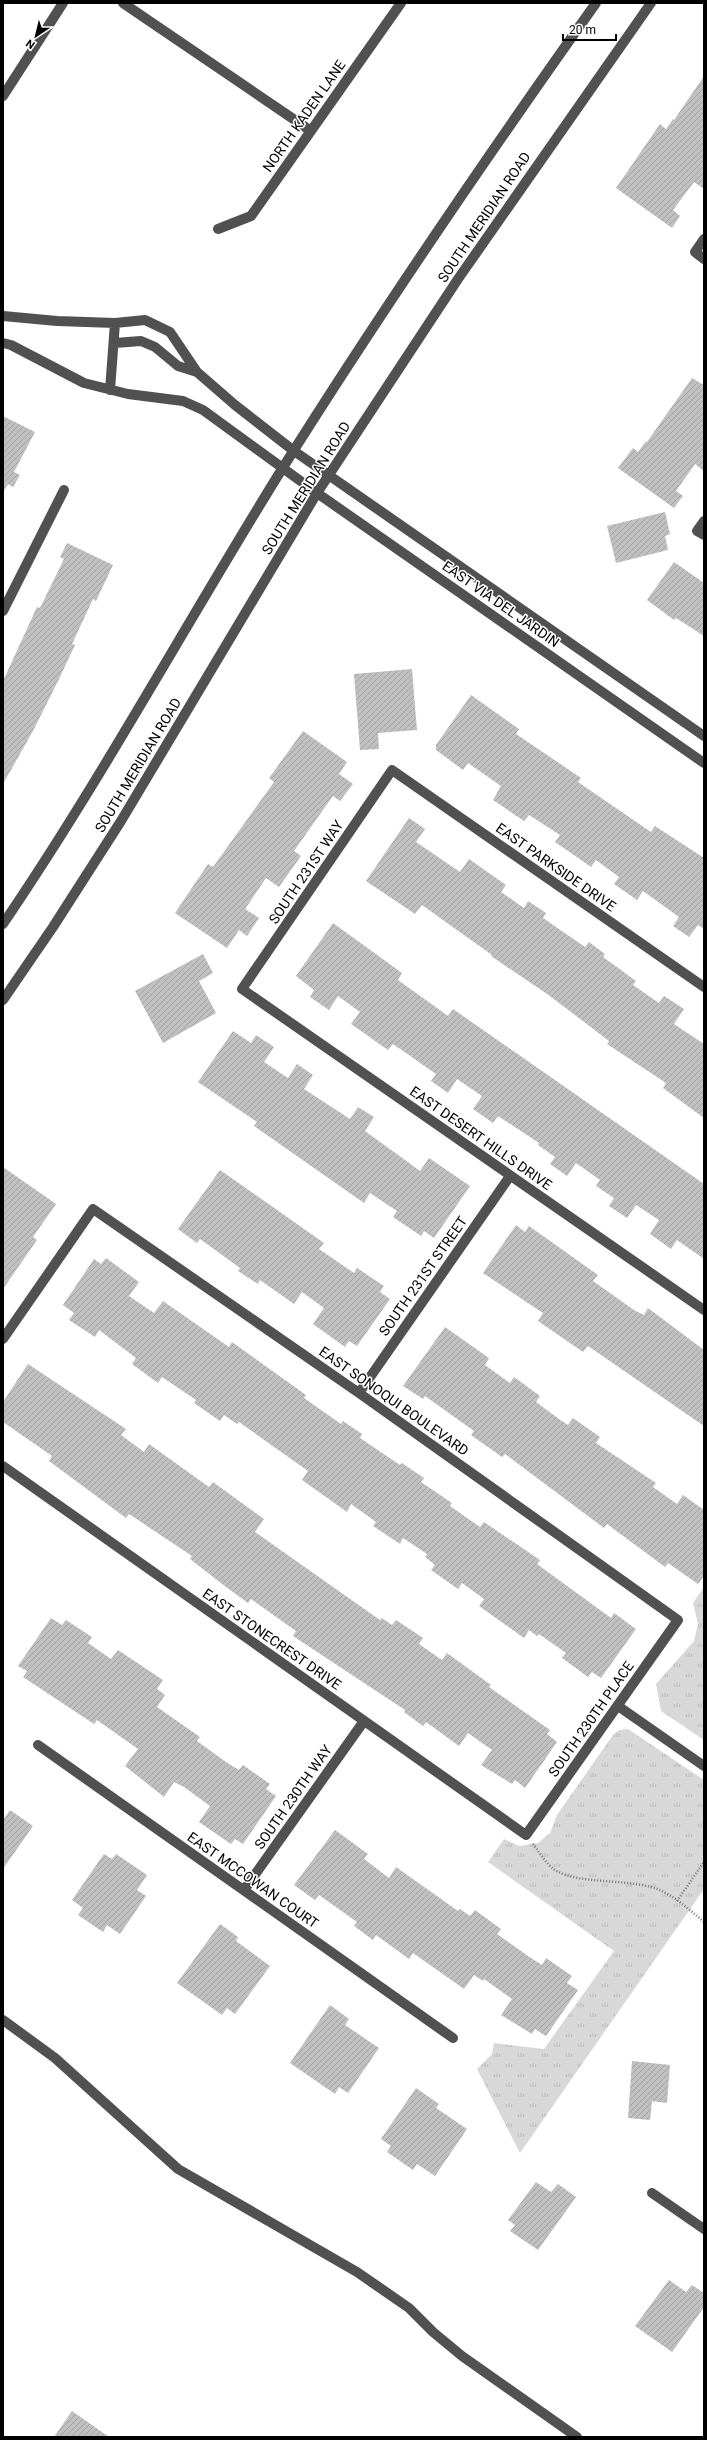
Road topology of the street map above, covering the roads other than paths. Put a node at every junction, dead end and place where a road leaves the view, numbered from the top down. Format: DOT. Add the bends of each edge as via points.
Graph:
graph roads {
  1 [pos="63,3"];
  2 [pos="123,3"];
  3 [pos="402,3"];
  4 [pos="596,3"];
  5 [pos="651,3"];
  6 [pos="3,96"];
  7 [pos="311,131"];
  8 [pos="218,229"];
  9 [pos="704,240"];
  10 [pos="704,259"];
  11 [pos="3,316"];
  12 [pos="115,322"];
  13 [pos="3,343"];
  14 [pos="114,343"];
  15 [pos="197,372"];
  16 [pos="110,390"];
  17 [pos="294,451"];
  18 [pos="283,468"];
  19 [pos="329,474"];
  20 [pos="64,490"];
  21 [pos="317,493"];
  22 [pos="704,521"];
  23 [pos="701,533"];
  24 [pos="3,611"];
  25 [pos="704,736"];
  26 [pos="704,763"];
  27 [pos="392,770"];
  28 [pos="3,924"];
  29 [pos="704,987"];
  30 [pos="242,989"];
  31 [pos="3,1000"];
  32 [pos="510,1176"];
  33 [pos="704,1310"];
  34 [pos="3,1339"];
  35 [pos="359,1393"];
  36 [pos="3,1466"];
  37 [pos="678,1620"];
  38 [pos="618,1706"];
  39 [pos="364,1721"];
  40 [pos="38,1744"];
  41 [pos="704,1766"];
  42 [pos="526,1834"];
  43 [pos="244,1890"];
  44 [pos="3,2020"];
  45 [pos="453,2038"];
  46 [pos="652,2192"];
  47 [pos="704,2229"];
  48 [pos="577,2437"];
  1 -- 6 [label="street"];
  2 -- 7 [label="street"];
  3 -- 7 [label="street, NORTH KADEN LANE"];
  4 -- 17 [label="street, SOUTH MERIDIAN ROAD" via="444,221 349,363"];
  5 -- 19 [label="street, SOUTH MERIDIAN ROAD" via="458,279"];
  7 -- 8 [label="street, NORTH KADEN LANE" via="251,216"];
  9 -- 10 [label="street" via="695,252"];
  11 -- 12 [label="street" via="57,321"];
  12 -- 14 [label="street"];
  12 -- 15 [label="street" via="145,320 170,332"];
  13 -- 16 [label="street, EAST VIA DEL JARDIN" via="84,383"];
  14 -- 15 [label="street" via="141,341 154,347 178,366"];
  14 -- 16 [label="street"];
  15 -- 17 [label="street, EAST VIA DEL JARDIN"];
  16 -- 18 [label="street, EAST VIA DEL JARDIN" via="183,401 203,410"];
  17 -- 18 [label="street, SOUTH MERIDIAN ROAD"];
  17 -- 19 [label="street, EAST VIA DEL JARDIN"];
  18 -- 21 [label="street, EAST VIA DEL JARDIN"];
  18 -- 28 [label="street, SOUTH MERIDIAN ROAD" via="81,803"];
  19 -- 21 [label="street, SOUTH MERIDIAN ROAD"];
  19 -- 25 [label="street, EAST VIA DEL JARDIN"];
  20 -- 24 [label="street"];
  21 -- 26 [label="street, EAST VIA DEL JARDIN"];
  21 -- 31 [label="street, SOUTH MERIDIAN ROAD" via="137,795"];
  22 -- 23 [label="street"];
  27 -- 29 [label="street, EAST PARKSIDE DRIVE"];
  27 -- 30 [label="street, SOUTH 231ST WAY"];
  30 -- 32 [label="street, EAST DESERT HILLS DRIVE"];
  32 -- 33 [label="street, EAST DESERT HILLS DRIVE"];
  32 -- 35 [label="street, SOUTH 231ST STREET"];
  34 -- 35 [label="street, EAST SONOQUI BOULEVARD" via="93,1209"];
  35 -- 37 [label="street, EAST SONOQUI BOULEVARD"];
  36 -- 39 [label="street, EAST STONECREST DRIVE"];
  37 -- 38 [label="street, SOUTH 230TH PLACE"];
  38 -- 41 [label="street"];
  38 -- 42 [label="street, SOUTH 230TH PLACE"];
  39 -- 42 [label="street, EAST STONECREST DRIVE"];
  39 -- 43 [label="street, SOUTH 230TH WAY"];
  40 -- 43 [label="street, EAST MCCOWAN COURT"];
  43 -- 45 [label="street, EAST MCCOWAN COURT"];
  44 -- 48 [label="street" via="77,2077 178,2169 357,2272 410,2308 433,2332 462,2356"];
  46 -- 47 [label="street"];
}
